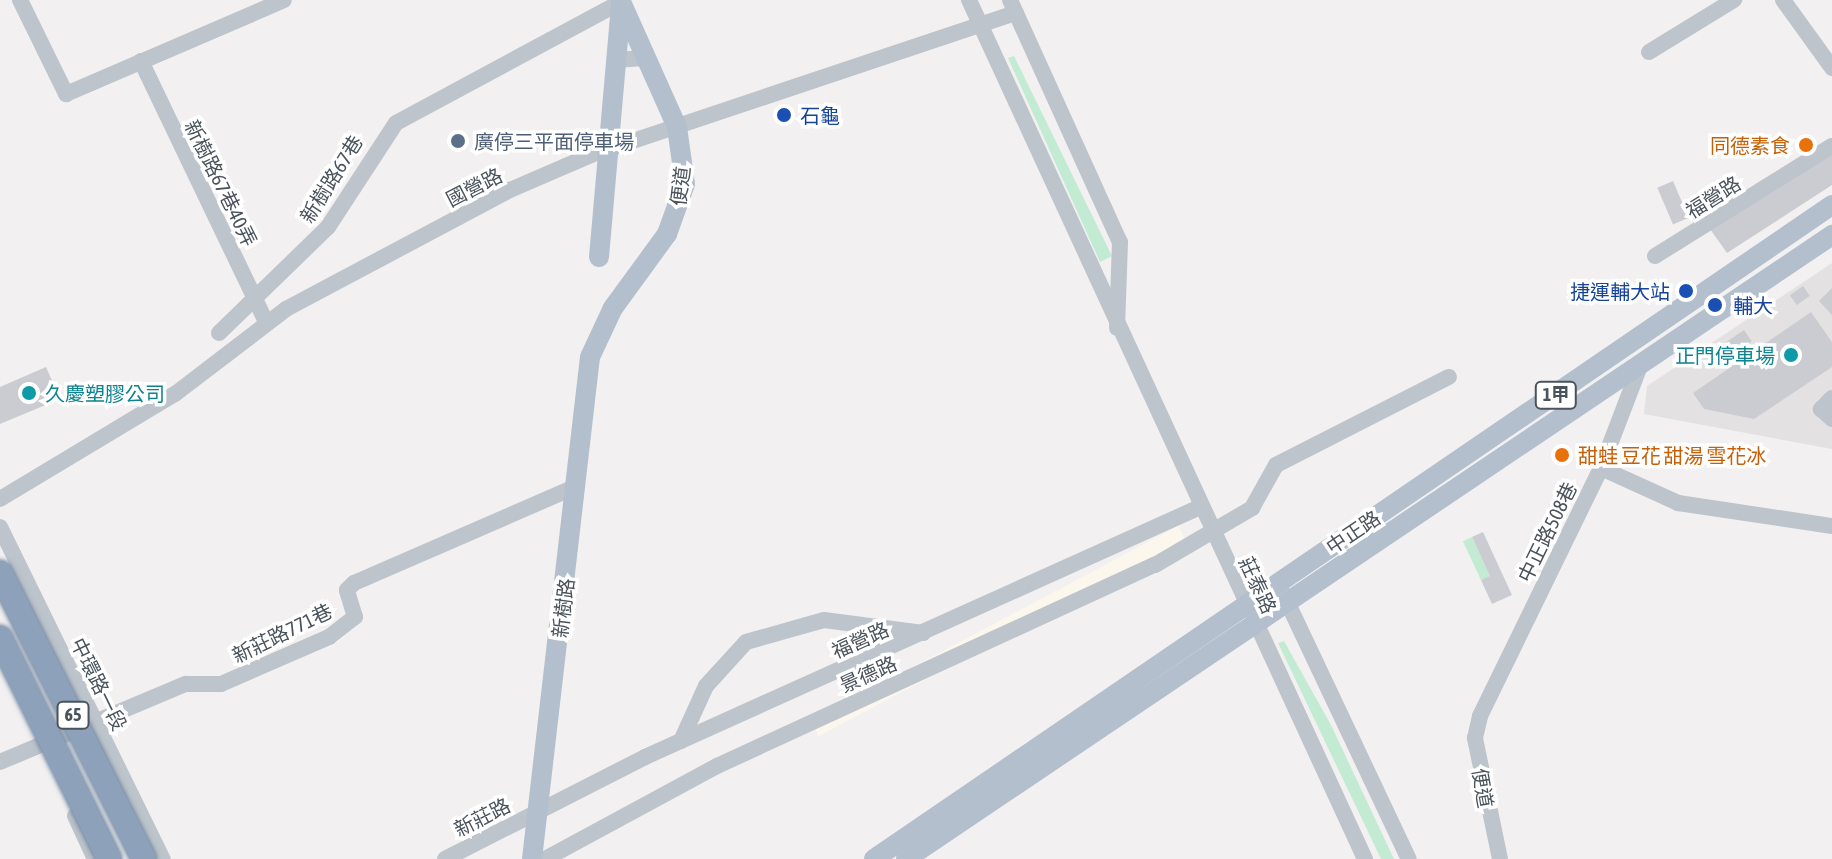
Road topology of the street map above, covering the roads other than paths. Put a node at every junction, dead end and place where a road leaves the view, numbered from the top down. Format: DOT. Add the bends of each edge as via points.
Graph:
graph roads {
  1 [pos="20,0"];
  2 [pos="284,0"];
  3 [pos="969,0"];
  4 [pos="1734,0"];
  5 [pos="1783,0"];
  6 [pos="621,1"];
  7 [pos="1013,7"];
  8 [pos="982,28"];
  9 [pos="1649,52"];
  10 [pos="647,58"];
  11 [pos="616,60"];
  12 [pos="141,61"];
  13 [pos="1832,68"];
  14 [pos="677,127"];
  15 [pos="1832,146"];
  16 [pos="609,149"];
  17 [pos="1832,205"];
  18 [pos="1832,235"];
  19 [pos="1655,256"];
  20 [pos="599,257"];
  21 [pos="253,295"];
  22 [pos="266,322"];
  23 [pos="1117,328"];
  24 [pos="219,333"];
  25 [pos="590,357"];
  26 [pos="1641,361"];
  27 [pos="1449,377"];
  28 [pos="1601,468"];
  29 [pos="577,486"];
  30 [pos="0,499"];
  31 [pos="1200,507"];
  32 [pos="1832,526"];
  33 [pos="0,527"];
  34 [pos="1211,532"];
  35 [pos="0,573"];
  36 [pos="1277,581"];
  37 [pos="1287,603"];
  38 [pos="1245,605"];
  39 [pos="1254,626"];
  40 [pos="924,633"];
  41 [pos="0,638"];
  42 [pos="0,663"];
  43 [pos="1480,716"];
  44 [pos="95,720"];
  45 [pos="681,741"];
  46 [pos="40,745"];
  47 [pos="0,762"];
  48 [pos="131,794"];
  49 [pos="538,810"];
  50 [pos="74,815"];
  51 [pos="95,859"];
  52 [pos="109,859"];
  53 [pos="144,859"];
  54 [pos="163,859"];
  55 [pos="445,859"];
  56 [pos="532,859"];
  57 [pos="545,859"];
  58 [pos="874,859"];
  59 [pos="906,859"];
  60 [pos="1365,859"];
  61 [pos="1409,859"];
  62 [pos="1500,859"];
  1 -- 12 [label="street" via="66,94"];
  2 -- 12 [label="street"];
  3 -- 8 [label="street, 莊泰路"];
  4 -- 9 [label="street"];
  5 -- 13 [label="street"];
  6 -- 10 [label="main road, 便道"];
  6 -- 11 [label="main road"];
  6 -- 21 [label="street, 新樹路67巷" via="419,104 378,142 328,227"];
  7 -- 8 [label="street, 國營路"];
  7 -- 23 [label="street, 莊泰路" via="1120,242"];
  8 -- 14 [label="street, 國營路"];
  8 -- 23 [label="street, 莊泰路"];
  10 -- 11 [label="street"];
  10 -- 14 [label="main road, 便道"];
  11 -- 16 [label="main road"];
  12 -- 21 [label="street, 新樹路67巷40弄"];
  14 -- 16 [label="street, 國營路"];
  14 -- 25 [label="main road, 便道" via="685,161 680,209"];
  15 -- 19 [label="street, 福營路"];
  16 -- 20 [label="main road"];
  16 -- 22 [label="street, 國營路" via="510,190"];
  17 -- 36 [label="main road, 中正路 / 1甲"];
  18 -- 26 [label="main road, 中正路 / 1甲"];
  21 -- 22 [label="street, 新樹路67巷40弄"];
  21 -- 24 [label="street, 新樹路67巷"];
  22 -- 30 [label="street, 國營路" via="175,394"];
  23 -- 31 [label="street, 莊泰路"];
  25 -- 29 [label="main road, 新樹路"];
  26 -- 28 [label="street, 中正路508巷"];
  26 -- 37 [label="main road, 中正路 / 1甲"];
  27 -- 34 [label="street" via="1276,465 1252,508"];
  28 -- 32 [label="street" via="1678,503"];
  28 -- 43 [label="street, 中正路508巷"];
  29 -- 44 [label="street, 新莊路771巷" via="354,583 347,590 355,617 329,637 221,684 186,684"];
  29 -- 49 [label="main road, 新樹路"];
  31 -- 34 [label="street, 莊泰路"];
  31 -- 40 [label="street, 福營路"];
  33 -- 44 [label="street, 中環路一段"];
  34 -- 38 [label="street, 莊泰路"];
  34 -- 57 [label="street, 景德路" via="1120,583 717,766"];
  35 -- 53 [label="highway, 65, bridge"];
  36 -- 37 [label="street, 莊泰路"];
  36 -- 38 [label="main road, 中正路 / 1甲"];
  37 -- 39 [label="main road, 中正路 / 1甲"];
  37 -- 61 [label="street, 莊泰路"];
  38 -- 39 [label="street, 莊泰路"];
  38 -- 58 [label="main road, 中正路 / 1甲"];
  39 -- 59 [label="main road, 中正路 / 1甲"];
  39 -- 60 [label="street, 莊泰路"];
  40 -- 45 [label="street, 福營路"];
  40 -- 45 [label="street" via="824,620 746,642 706,686"];
  41 -- 52 [label="highway, 65, bridge"];
  42 -- 46 [label="street"];
  43 -- 62 [label="street, 便道" via="1475,738"];
  44 -- 46 [label="street"];
  44 -- 48 [label="street, 中環路一段"];
  45 -- 49 [label="street, 福營路"];
  46 -- 47 [label="street"];
  46 -- 50 [label="street"];
  48 -- 50 [label="street" via="111,774 88,772 78,781"];
  48 -- 54 [label="street, 中環路一段"];
  49 -- 55 [label="street, 新莊路"];
  49 -- 56 [label="main road, 新樹路"];
  50 -- 51 [label="street"];
}
